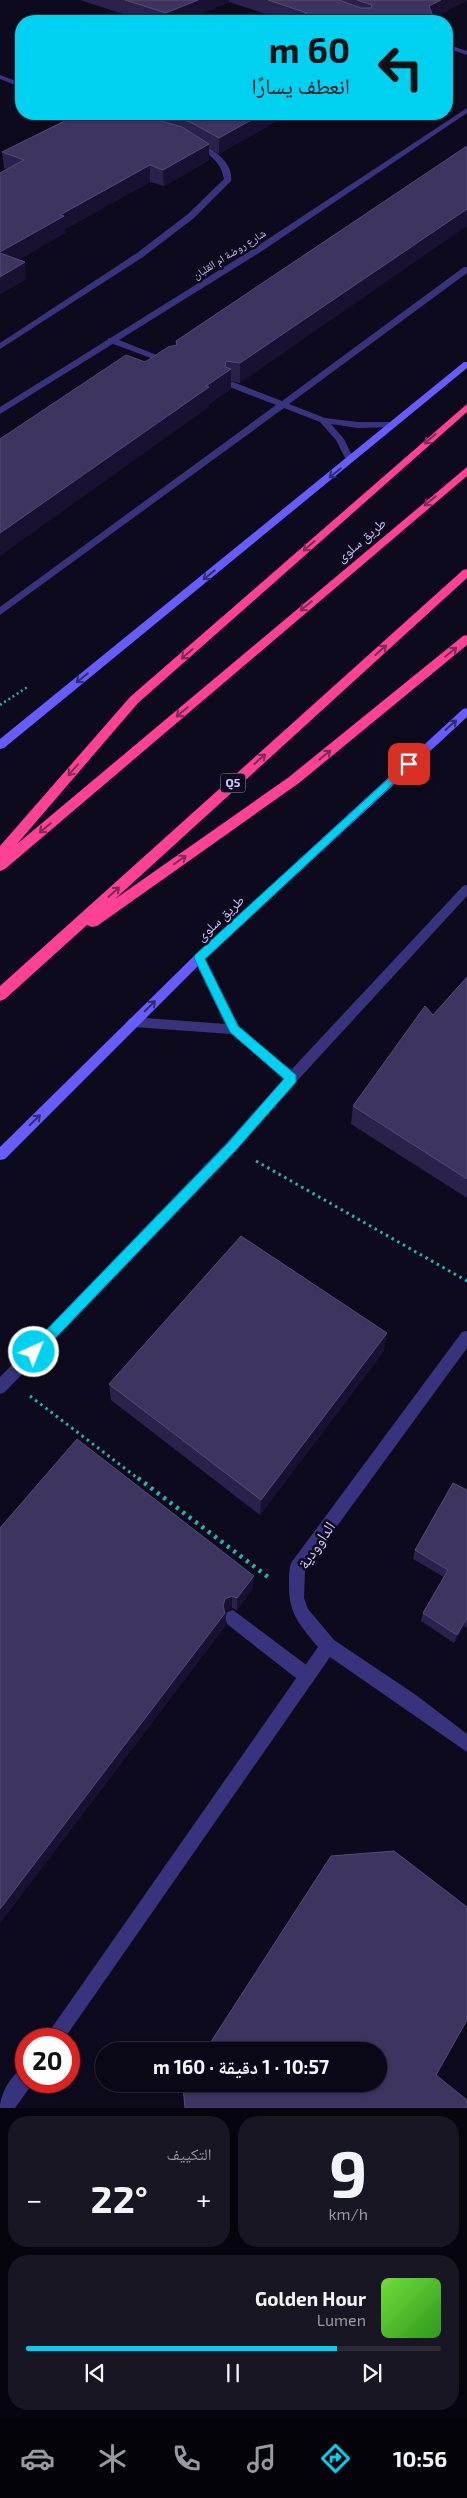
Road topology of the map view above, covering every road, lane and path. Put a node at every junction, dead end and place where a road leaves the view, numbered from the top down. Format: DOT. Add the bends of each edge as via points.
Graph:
graph roads {
  1 [pos="453,48"];
  2 [pos="467,53"];
  3 [pos="0,77"];
  4 [pos="15,83"];
  5 [pos="467,110"];
  6 [pos="453,119"];
  7 [pos="452,120"];
  8 [pos="185,140"];
  9 [pos="467,269"];
  10 [pos="111,340"];
  11 [pos="0,347"];
  12 [pos="174,363"];
  13 [pos="467,364"];
  14 [pos="230,384"];
  15 [pos="282,403"];
  16 [pos="467,406"];
  17 [pos="0,411"];
  18 [pos="323,420"];
  19 [pos="394,424"];
  20 [pos="350,460"];
  21 [pos="467,470"];
  22 [pos="467,572"];
  23 [pos="0,612"];
  24 [pos="467,639"];
  25 [pos="467,711"];
  26 [pos="0,745"];
  27 [pos="0,855"];
  28 [pos="0,866"];
  29 [pos="467,889"];
  30 [pos="199,958"];
  31 [pos="40,959"];
  32 [pos="0,995"];
  33 [pos="133,1022"];
  34 [pos="234,1028"];
  35 [pos="292,1078"];
  36 [pos="231,1147"];
  37 [pos="0,1155"];
  38 [pos="467,1281"];
  39 [pos="467,1337"];
  40 [pos="4,1383"];
  41 [pos="296,1598"];
  42 [pos="233,1618"];
  43 [pos="328,1646"];
  44 [pos="307,1676"];
  45 [pos="467,1744"];
  46 [pos="60,2028"];
  47 [pos="15,2092"];
  48 [pos="4,2108"];
  1 -- 2 [label="street"];
  3 -- 4 [label="street"];
  5 -- 6 [label="street, شارع روضة ام القلبان"];
  7 -- 10 [label="street, شارع روضة ام القلبان" via="256,251"];
  8 -- 11 [label="street" via="218,158 227,170 228,179 191,216 140,255"];
  9 -- 15 [label="street"];
  10 -- 12 [label="street"];
  10 -- 17 [label="street, شارع روضة ام القلبان"];
  13 -- 19 [label="main road"];
  14 -- 15 [label="street"];
  15 -- 18 [label="street"];
  15 -- 23 [label="street"];
  16 -- 27 [label="highway, one-way" via="134,700"];
  18 -- 19 [label="street" via="358,425"];
  18 -- 20 [label="street" via="340,440"];
  19 -- 20 [label="main road"];
  20 -- 26 [label="main road, one-way"];
  21 -- 28 [label="highway, طريق سلوى, one-way"];
  31 -- 22 [label="highway, Q5, one-way"];
  31 -- 24 [label="highway, one-way" via="294,780"];
  30 -- 25 [label="main road, طريق سلوى, one-way"];
  29 -- 35 [label="street"];
  33 -- 30 [label="main road, طريق سلوى, one-way"];
  30 -- 34 [label="street"];
  31 -- 32 [label="highway, Q5"];
  33 -- 34 [label="street"];
  37 -- 33 [label="main road, طريق سلوى, one-way"];
  34 -- 35 [label="street"];
  35 -- 36 [label="street"];
  36 -- 38 [label="path"];
  36 -- 40 [label="street"];
  39 -- 41 [label="street, الداوودية" via="297,1568"];
  40 -- 41 [label="path"];
  41 -- 43 [label="street, الداوودية" via="301,1614"];
  42 -- 44 [label="street"];
  43 -- 44 [label="street"];
  43 -- 45 [label="street, الداوودية" via="410,1700"];
  44 -- 46 [label="street"];
  47 -- 48 [label="street"];
}
